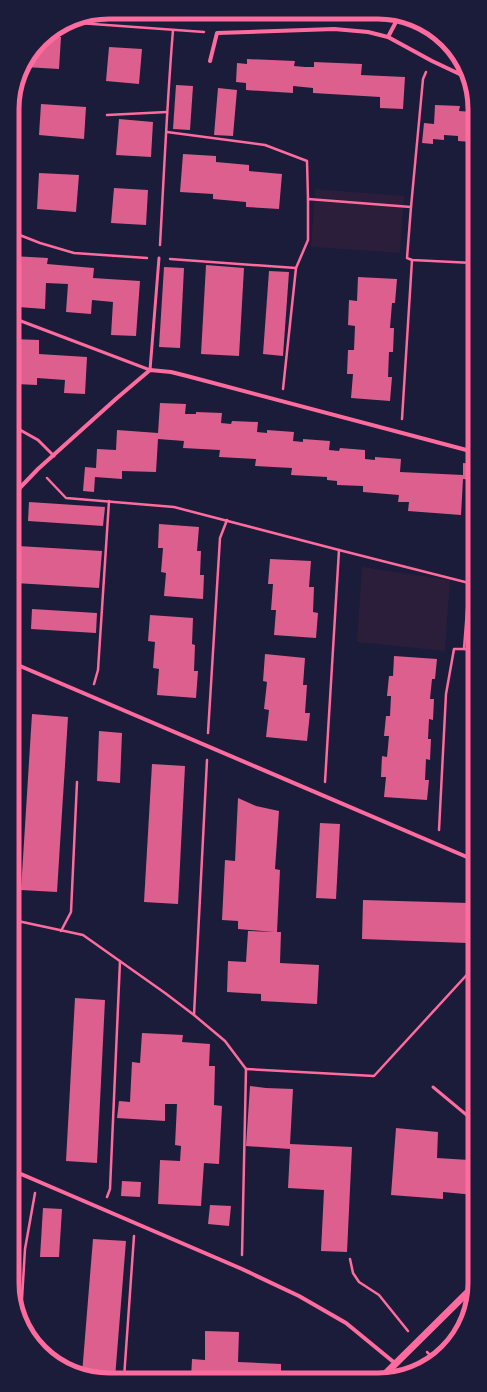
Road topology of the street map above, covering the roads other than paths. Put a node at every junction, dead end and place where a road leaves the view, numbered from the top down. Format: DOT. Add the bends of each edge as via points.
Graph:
graph roads {
  1 [pos="396,21"];
  2 [pos="388,37"];
  3 [pos="210,61"];
  4 [pos="461,75"];
  5 [pos="159,258"];
  6 [pos="19,321"];
  7 [pos="150,370"];
  8 [pos="19,429"];
  9 [pos="468,451"];
  10 [pos="54,456"];
  11 [pos="19,489"];
  12 [pos="19,666"];
  13 [pos="468,857"];
  14 [pos="433,1087"];
  15 [pos="468,1116"];
  16 [pos="19,1173"];
  17 [pos="467,1293"];
  18 [pos="396,1364"];
  19 [pos="388,1372"];
  1 -- 2 [label="street"];
  2 -- 3 [label="street" via="368,32 334,30 217,33"];
  2 -- 4 [label="street"];
  5 -- 7 [label="lane"];
  6 -- 7 [label="lane"];
  7 -- 9 [label="street" via="171,372"];
  7 -- 10 [label="street"];
  8 -- 10 [label="lane" via="38,440"];
  10 -- 11 [label="street"];
  12 -- 13 [label="street"];
  14 -- 15 [label="lane"];
  16 -- 18 [label="street" via="299,1296 346,1323"];
  17 -- 18 [label="street"];
  18 -- 19 [label="street"];
}
